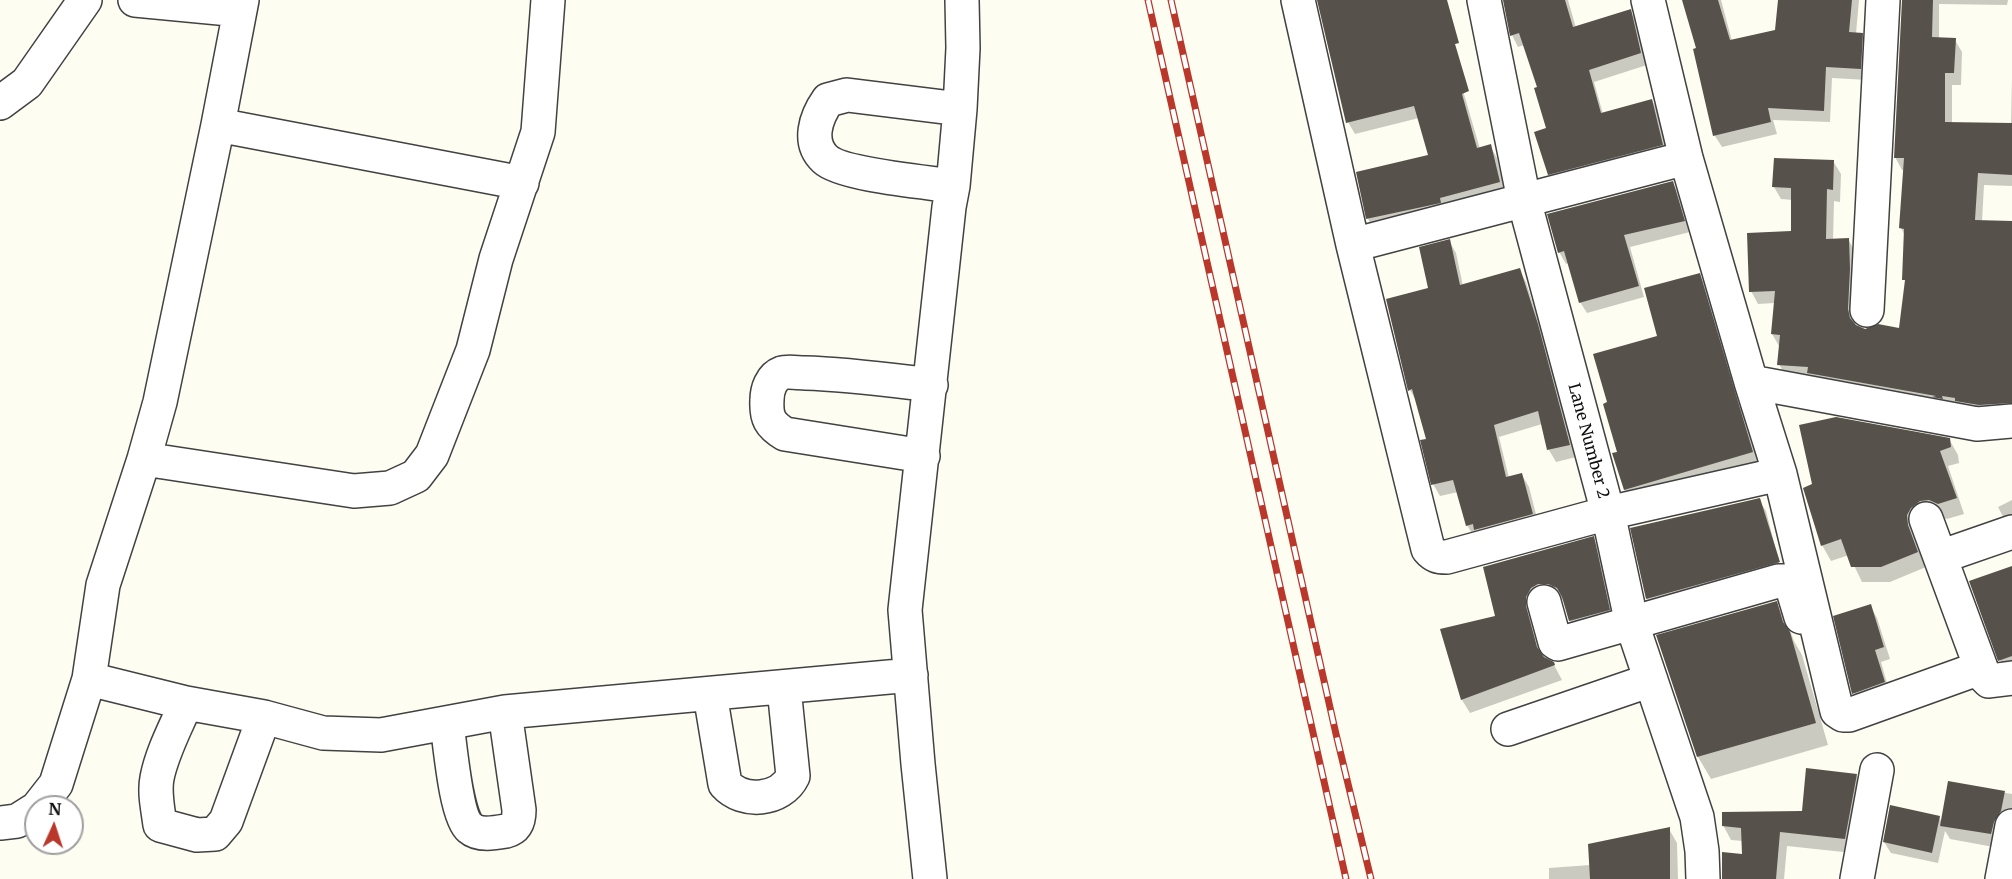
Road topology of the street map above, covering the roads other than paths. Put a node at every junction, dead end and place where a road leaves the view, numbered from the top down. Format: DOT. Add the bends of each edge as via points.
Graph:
graph roads {
  1 [pos="85,0"];
  2 [pos="135,0"];
  3 [pos="548,0"];
  4 [pos="962,0"];
  5 [pos="1298,0"];
  6 [pos="1484,0"];
  7 [pos="1648,0"];
  8 [pos="1883,0"];
  9 [pos="241,5"];
  10 [pos="0,103"];
  11 [pos="960,109"];
  12 [pos="218,125"];
  13 [pos="1686,158"];
  14 [pos="522,183"];
  15 [pos="953,186"];
  16 [pos="1524,200"];
  17 [pos="1353,245"];
  18 [pos="1867,309"];
  19 [pos="1751,382"];
  20 [pos="931,385"];
  21 [pos="2012,421"];
  22 [pos="923,456"];
  23 [pos="144,459"];
  24 [pos="1780,474"];
  25 [pos="1608,513"];
  26 [pos="1926,519"];
  27 [pos="2012,532"];
  28 [pos="1940,557"];
  29 [pos="1544,602"];
  30 [pos="1632,624"];
  31 [pos="1980,668"];
  32 [pos="910,675"];
  33 [pos="89,678"];
  34 [pos="2012,678"];
  35 [pos="1651,680"];
  36 [pos="784,688"];
  37 [pos="710,694"];
  38 [pos="1826,700"];
  39 [pos="186,703"];
  40 [pos="505,712"];
  41 [pos="264,717"];
  42 [pos="447,724"];
  43 [pos="1508,729"];
  44 [pos="1877,770"];
  45 [pos="47,795"];
  46 [pos="24,816"];
  47 [pos="0,824"];
  48 [pos="2012,826"];
  49 [pos="930,879"];
  50 [pos="1703,879"];
  51 [pos="1857,879"];
  52 [pos="2002,879"];
  1 -- 10 [label="street" via="27,83"];
  2 -- 9 [label="street"];
  3 -- 14 [label="street" via="538,132"];
  4 -- 11 [label="street"];
  5 -- 17 [label="street"];
  6 -- 16 [label="street, Lane Number 2"];
  7 -- 13 [label="street"];
  8 -- 18 [label="street"];
  9 -- 12 [label="street"];
  11 -- 15 [label="street"];
  11 -- 15 [label="street" via="847,95 828,100 818,114 816,132 816,147 826,160 845,168"];
  12 -- 14 [label="street"];
  12 -- 23 [label="street"];
  13 -- 16 [label="street"];
  13 -- 19 [label="street"];
  14 -- 23 [label="street" via="496,259 473,350 432,455 416,476 390,488 354,491"];
  15 -- 20 [label="street"];
  16 -- 17 [label="street"];
  16 -- 25 [label="street, Lane Number 2"];
  17 -- 25 [label="street" via="1428,549 1433,555 1447,557"];
  19 -- 21 [label="street" via="1977,424"];
  19 -- 24 [label="street"];
  20 -- 22 [label="street"];
  20 -- 22 [label="street" via="824,373 783,373 774,377 767,399 772,426 785,434"];
  22 -- 32 [label="street" via="906,610"];
  23 -- 33 [label="street" via="104,585"];
  24 -- 25 [label="street"];
  24 -- 31 [label="street" via="1840,714 1849,715"];
  25 -- 30 [label="street, Lane Number 2"];
  26 -- 28 [label="street"];
  27 -- 28 [label="street"];
  28 -- 31 [label="street"];
  29 -- 30 [label="street" via="1554,642 1558,644"];
  30 -- 35 [label="street, Lane Number 2"];
  30 -- 38 [label="street" via="1786,581 1793,589"];
  31 -- 34 [label="street" via="1989,681"];
  32 -- 36 [label="street"];
  32 -- 49 [label="street"];
  33 -- 39 [label="street"];
  33 -- 45 [label="street" via="56,784"];
  35 -- 43 [label="street"];
  35 -- 50 [label="street, Lane Number 2" via="1697,817"];
  36 -- 37 [label="street"];
  36 -- 37 [label="street" via="793,776 788,786 758,797 741,796 725,784"];
  37 -- 40 [label="street"];
  39 -- 41 [label="street"];
  39 -- 41 [label="street" via="157,778 156,794 160,825 197,835 215,834 225,821"];
  40 -- 42 [label="street"];
  40 -- 42 [label="street" via="519,810 519,819 510,830 479,832 467,825 460,808"];
  41 -- 42 [label="street" via="323,733 381,735"];
  44 -- 51 [label="street"];
  46 -- 47 [label="street"];
  48 -- 52 [label="street"];
}
